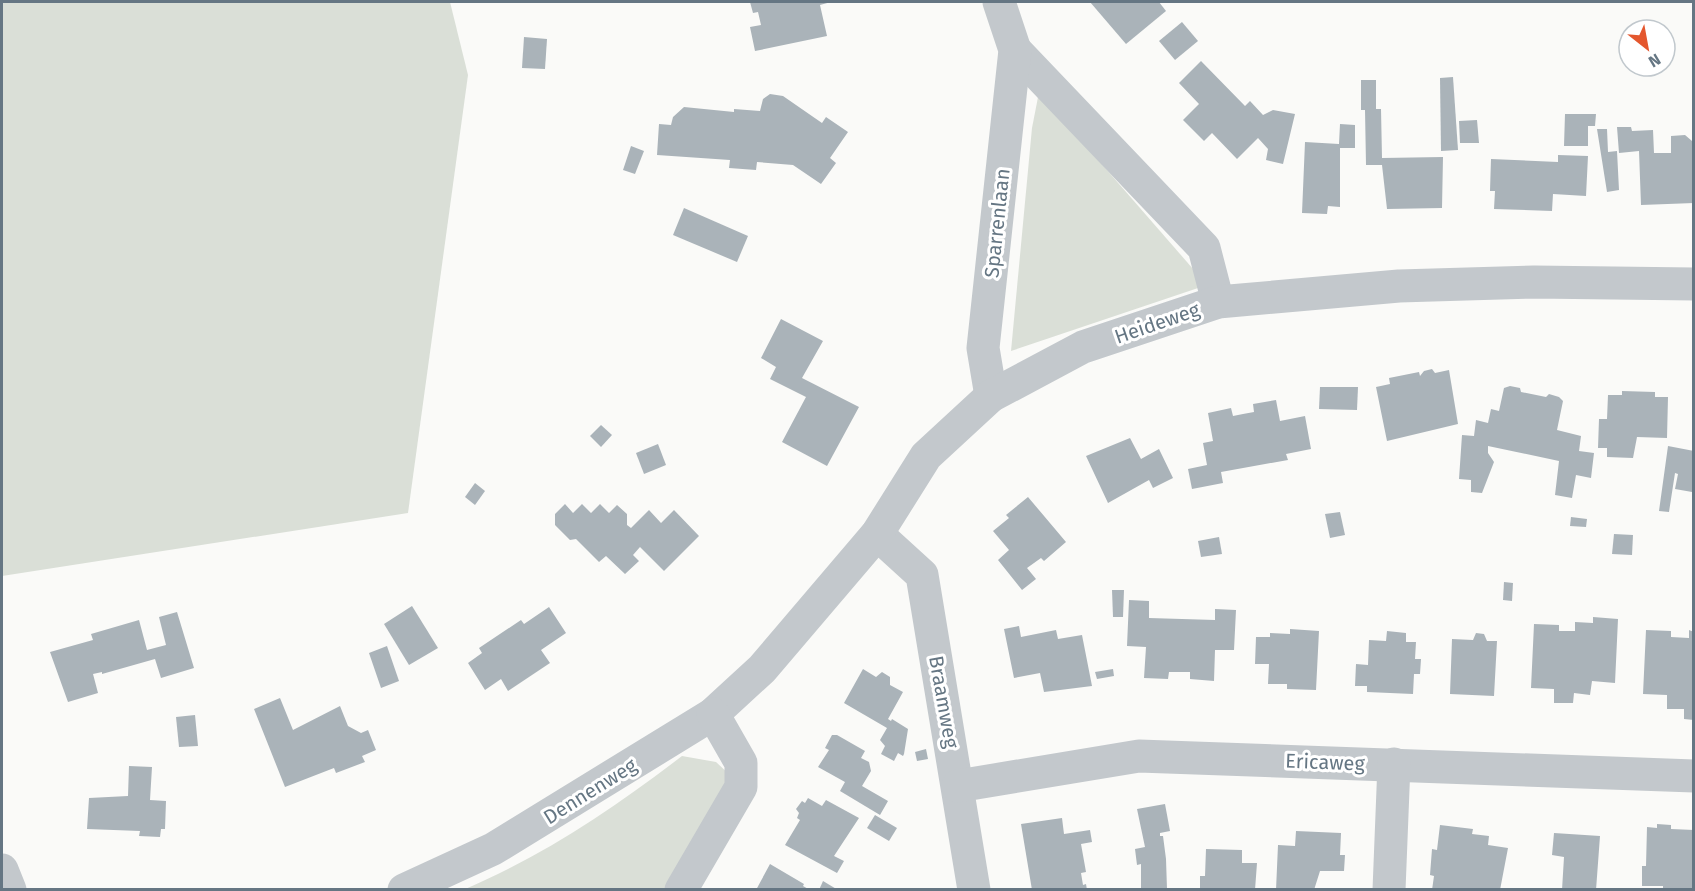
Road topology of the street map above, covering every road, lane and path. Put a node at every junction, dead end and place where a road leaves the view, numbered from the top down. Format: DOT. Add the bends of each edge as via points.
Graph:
graph roads {
  1 [pos="999,2"];
  2 [pos="1015,50"];
  3 [pos="1694,284"];
  4 [pos="1218,302"];
  5 [pos="992,396"];
  6 [pos="877,534"];
  7 [pos="762,669"];
  8 [pos="713,714"];
  9 [pos="1394,764"];
  10 [pos="1694,776"];
  11 [pos="958,786"];
  12 [pos="2,870"];
  13 [pos="10,890"];
  14 [pos="404,890"];
  15 [pos="681,890"];
  16 [pos="974,890"];
  17 [pos="1389,890"];
  1 -- 2 [label="street, Sparrenlaan"];
  2 -- 4 [label="street, Sparrenlaan" via="1204,248"];
  2 -- 5 [label="street, Sparrenlaan" via="983,348"];
  3 -- 4 [label="street, Heideweg" via="1534,282 1410,286"];
  4 -- 5 [label="street, Heideweg" via="1083,347"];
  5 -- 6 [label="street, Heideweg" via="926,456"];
  6 -- 7 [label="street, Heideweg"];
  6 -- 11 [label="street, Braamweg" via="922,575"];
  7 -- 8 [label="street, Dennenweg"];
  8 -- 14 [label="street, Dennenweg" via="493,849"];
  8 -- 15 [label="street" via="741,763 741,788"];
  9 -- 10 [label="street, Ericaweg"];
  9 -- 11 [label="street, Ericaweg" via="1139,756"];
  9 -- 17 [label="street"];
  11 -- 16 [label="street, Braamweg"];
  12 -- 13 [label="street"];
}
